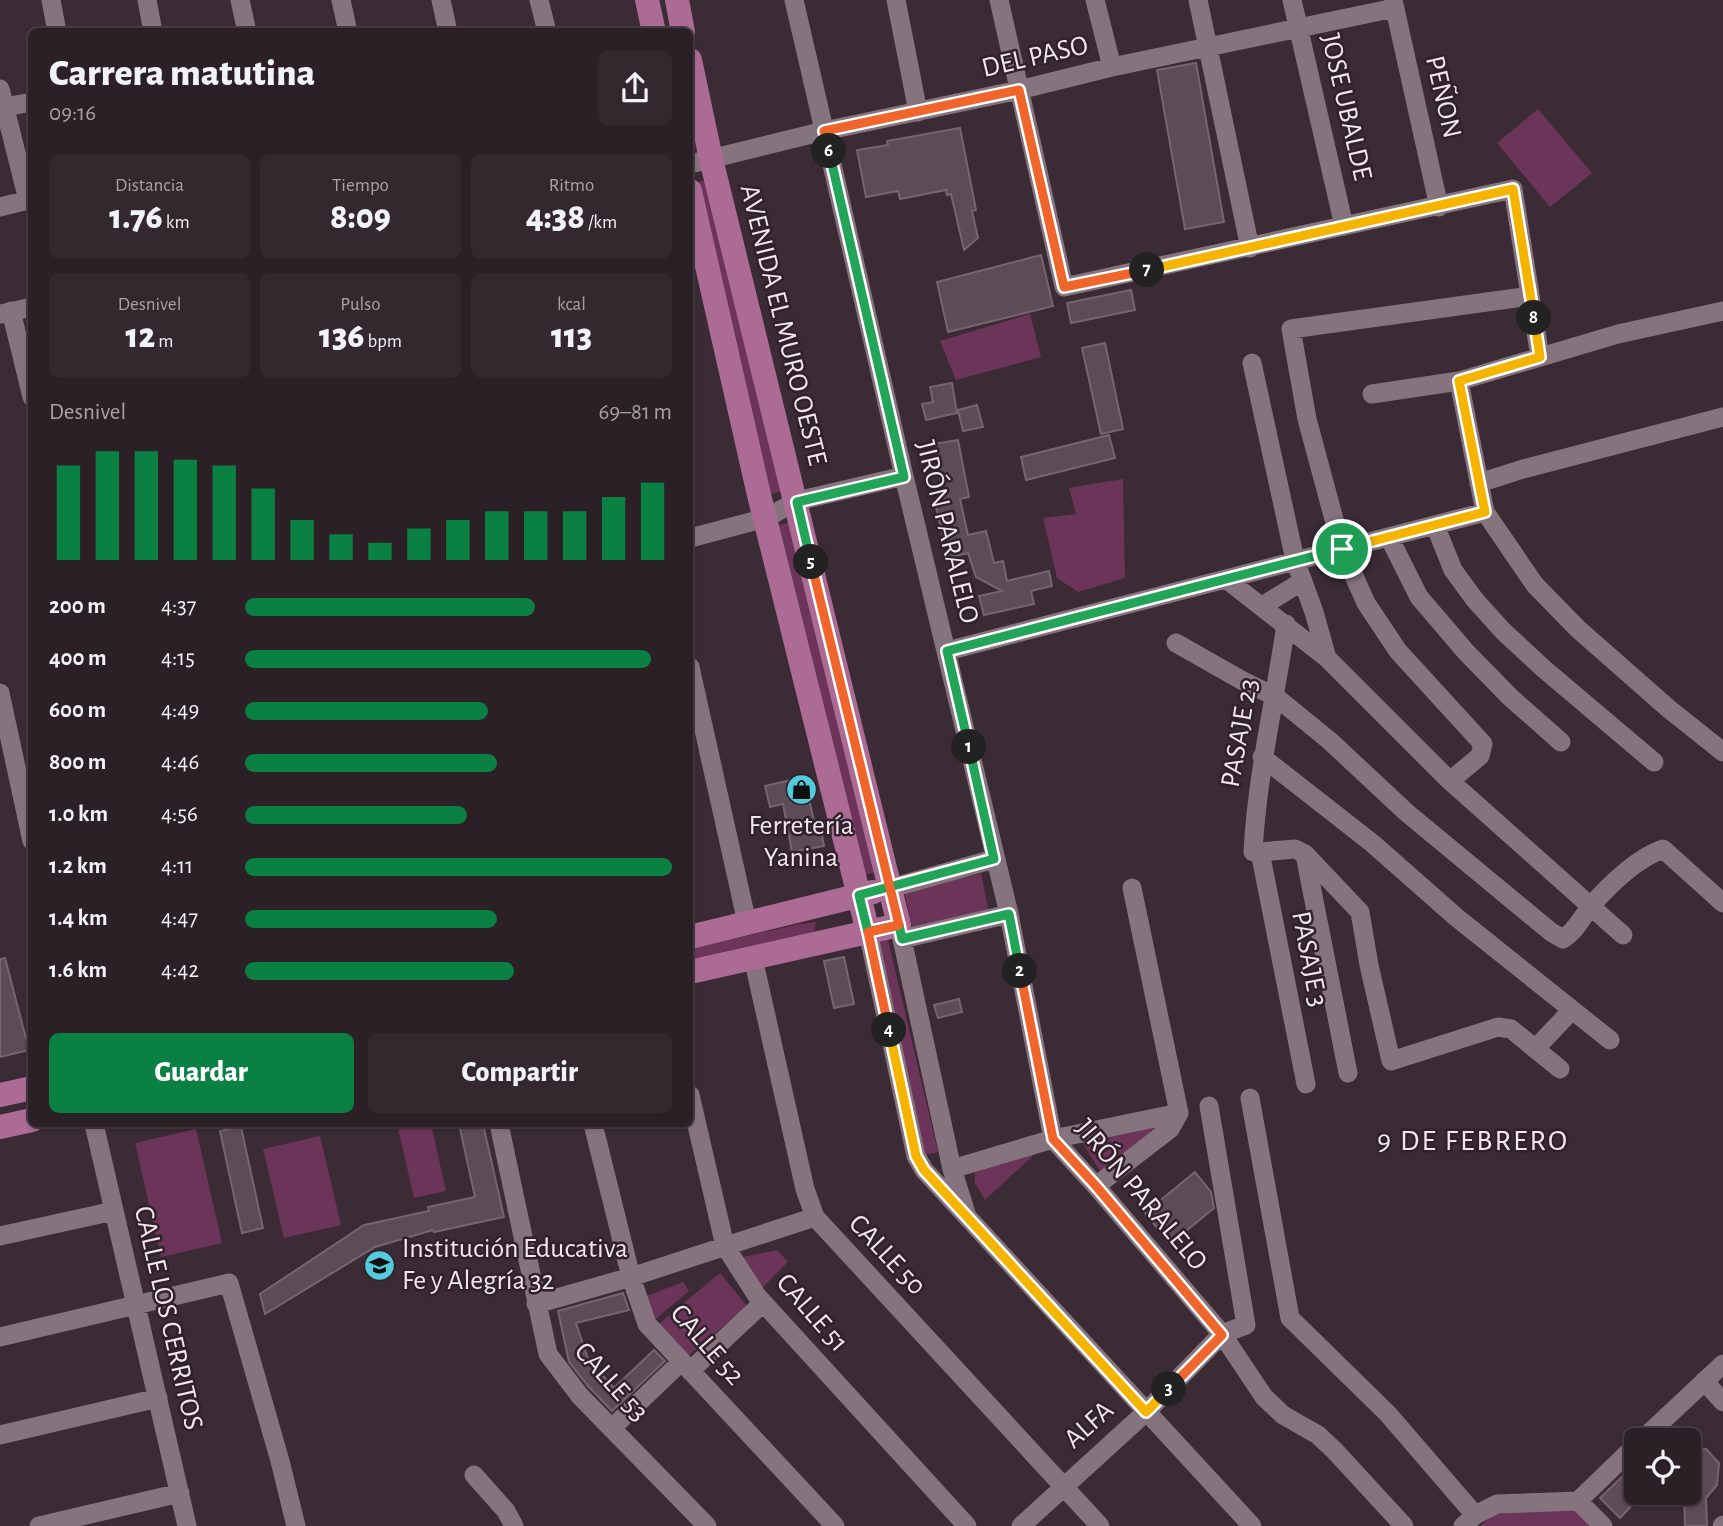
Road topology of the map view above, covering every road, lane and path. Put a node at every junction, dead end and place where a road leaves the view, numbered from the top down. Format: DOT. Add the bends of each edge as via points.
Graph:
graph roads {
  1 [pos="51,0"];
  2 [pos="146,0"];
  3 [pos="240,0"];
  4 [pos="341,0"];
  5 [pos="441,0"];
  6 [pos="539,0"];
  7 [pos="647,0"];
  8 [pos="677,0"];
  9 [pos="794,0"];
  10 [pos="896,0"];
  11 [pos="999,0"];
  12 [pos="1095,0"];
  13 [pos="1198,0"];
  14 [pos="1292,0"];
  15 [pos="1394,4"];
  16 [pos="1299,27"];
  17 [pos="56,28"];
  18 [pos="152,28"];
  19 [pos="246,28"];
  20 [pos="347,28"];
  21 [pos="447,28"];
  22 [pos="546,28"];
  23 [pos="653,28"];
  24 [pos="682,28"];
  25 [pos="1208,46"];
  26 [pos="1112,67"];
  27 [pos="693,90"];
  28 [pos="1019,90"];
  29 [pos="2,98"];
  30 [pos="28,101"];
  31 [pos="919,112"];
  32 [pos="824,131"];
  33 [pos="700,161"];
  34 [pos="28,193"];
  35 [pos="28,200"];
  36 [pos="693,204"];
  37 [pos="0,207"];
  38 [pos="1439,207"];
  39 [pos="1344,226"];
  40 [pos="1250,248"];
  41 [pos="1530,296"];
  42 [pos="28,308"];
  43 [pos="1723,311"];
  44 [pos="6,313"];
  45 [pos="1540,357"];
  46 [pos="1252,363"];
  47 [pos="1459,381"];
  48 [pos="28,384"];
  49 [pos="1371,394"];
  50 [pos="1723,417"];
  51 [pos="904,477"];
  52 [pos="1479,483"];
  53 [pos="797,502"];
  54 [pos="1485,512"];
  55 [pos="766,517"];
  56 [pos="1435,525"];
  57 [pos="693,537"];
  58 [pos="1389,537"];
  59 [pos="1342,549"];
  60 [pos="1295,560"];
  61 [pos="1226,579"];
  62 [pos="1303,581"];
  63 [pos="1262,606"];
  64 [pos="1286,624"];
  65 [pos="1176,643"];
  66 [pos="947,651"];
  67 [pos="1327,657"];
  68 [pos="693,680"];
  69 [pos="0,693"];
  70 [pos="1276,697"];
  71 [pos="1561,742"];
  72 [pos="5,750"];
  73 [pos="1723,752"];
  74 [pos="1262,757"];
  75 [pos="1654,762"];
  76 [pos="1450,781"];
  77 [pos="28,828"];
  78 [pos="1257,852"];
  79 [pos="1305,855"];
  80 [pos="994,859"];
  81 [pos="891,888"];
  82 [pos="1132,888"];
  83 [pos="1720,894"];
  84 [pos="859,895"];
  85 [pos="1591,906"];
  86 [pos="1009,914"];
  87 [pos="747,923"];
  88 [pos="868,932"];
  89 [pos="901,932"];
  90 [pos="1623,935"];
  91 [pos="693,936"];
  92 [pos="753,958"];
  93 [pos="693,971"];
  94 [pos="1572,1010"];
  95 [pos="1610,1040"];
  96 [pos="1536,1048"];
  97 [pos="1560,1069"];
  98 [pos="1348,1073"];
  99 [pos="1306,1084"];
  100 [pos="28,1089"];
  101 [pos="0,1095"];
  102 [pos="1250,1098"];
  103 [pos="1209,1106"];
  104 [pos="693,1108"];
  105 [pos="1179,1113"];
  106 [pos="28,1121"];
  107 [pos="0,1127"];
  108 [pos="95,1127"];
  109 [pos="500,1127"];
  110 [pos="594,1127"];
  111 [pos="1053,1139"];
  112 [pos="952,1170"];
  113 [pos="1096,1186"];
  114 [pos="114,1210"];
  115 [pos="815,1217"];
  116 [pos="968,1217"];
  117 [pos="0,1236"];
  118 [pos="725,1246"];
  119 [pos="631,1277"];
  120 [pos="763,1303"];
  121 [pos="137,1304"];
  122 [pos="536,1304"];
  123 [pos="1222,1335"];
  124 [pos="0,1337"];
  125 [pos="1723,1364"];
  126 [pos="686,1366"];
  127 [pos="1704,1381"];
  128 [pos="158,1398"];
  129 [pos="1723,1402"];
  130 [pos="1146,1412"];
  131 [pos="613,1427"];
  132 [pos="1655,1428"];
  133 [pos="0,1435"];
  134 [pos="1624,1457"];
  135 [pos="474,1475"];
  136 [pos="1063,1486"];
  137 [pos="180,1493"];
  138 [pos="1578,1501"];
  139 [pos="1469,1521"];
  140 [pos="39,1526"];
  141 [pos="187,1526"];
  142 [pos="296,1526"];
  143 [pos="514,1526"];
  144 [pos="707,1526"];
  145 [pos="835,1526"];
  146 [pos="967,1526"];
  147 [pos="1021,1526"];
  148 [pos="1100,1526"];
  149 [pos="1252,1526"];
  150 [pos="1404,1526"];
  151 [pos="1603,1526"];
  1 -- 17 [label="street"];
  2 -- 18 [label="street"];
  3 -- 19 [label="street"];
  4 -- 20 [label="street"];
  5 -- 21 [label="street"];
  6 -- 22 [label="street"];
  7 -- 23 [label="main road"];
  8 -- 24 [label="main road"];
  9 -- 32 [label="street, JIRÓN PARALELO"];
  10 -- 31 [label="street"];
  11 -- 28 [label="street"];
  12 -- 26 [label="street"];
  13 -- 25 [label="street"];
  14 -- 16 [label="street, JOSE UBALDE"];
  15 -- 16 [label="street, DEL PASO"];
  15 -- 38 [label="street, PEÑON"];
  16 -- 25 [label="street, DEL PASO"];
  16 -- 39 [label="street, JOSE UBALDE"];
  25 -- 26 [label="street, DEL PASO"];
  25 -- 40 [label="street"];
  26 -- 28 [label="street, DEL PASO"];
  27 -- 33 [label="main road, AVENIDA EL MURO OESTE"];
  28 -- 31 [label="street, DEL PASO"];
  28 -- 40 [label="street" via="1064,287"];
  29 -- 30 [label="street"];
  29 -- 34 [label="street"];
  31 -- 32 [label="street, DEL PASO"];
  32 -- 33 [label="street, DEL PASO"];
  32 -- 51 [label="street, JIRÓN PARALELO"];
  33 -- 53 [label="main road, AVENIDA EL MURO OESTE"];
  35 -- 37 [label="street"];
  36 -- 55 [label="main road, AVENIDA EL MURO OESTE"];
  38 -- 39 [label="street"];
  38 -- 41 [label="street" via="1513,189"];
  39 -- 40 [label="street"];
  41 -- 45 [label="street"];
  41 -- 59 [label="street" via="1291,329 1307,419"];
  42 -- 44 [label="street"];
  43 -- 45 [label="street"];
  44 -- 48 [label="street"];
  45 -- 47 [label="street"];
  46 -- 60 [label="street"];
  47 -- 49 [label="street"];
  47 -- 52 [label="street"];
  50 -- 52 [label="street"];
  51 -- 53 [label="street"];
  51 -- 66 [label="street, JIRÓN PARALELO"];
  52 -- 54 [label="street"];
  53 -- 55 [label="street"];
  53 -- 81 [label="main road, AVENIDA EL MURO OESTE"];
  54 -- 56 [label="street"];
  54 -- 73 [label="street" via="1535,585 1569,620"];
  55 -- 57 [label="street"];
  55 -- 84 [label="main road, AVENIDA EL MURO OESTE"];
  56 -- 58 [label="street"];
  56 -- 75 [label="street" via="1452,570 1503,631"];
  58 -- 59 [label="street"];
  58 -- 71 [label="street" via="1419,597 1450,634"];
  59 -- 60 [label="street"];
  59 -- 76 [label="street" via="1366,603 1398,651 1483,744 1480,756"];
  60 -- 61 [label="street"];
  60 -- 62 [label="street"];
  61 -- 63 [label="street"];
  61 -- 66 [label="street"];
  62 -- 63 [label="street"];
  62 -- 67 [label="street"];
  63 -- 64 [label="street"];
  64 -- 67 [label="street"];
  64 -- 70 [label="street, PASAJE 23"];
  65 -- 70 [label="street"];
  66 -- 80 [label="street, JIRÓN PARALELO"];
  67 -- 76 [label="street"];
  68 -- 87 [label="street"];
  69 -- 72 [label="street"];
  70 -- 74 [label="street, PASAJE 23"];
  70 -- 85 [label="street" via="1551,932 1563,939"];
  72 -- 77 [label="street"];
  74 -- 78 [label="street, PASAJE 23"];
  74 -- 94 [label="street"];
  76 -- 85 [label="street"];
  78 -- 79 [label="street" via="1295,849"];
  78 -- 99 [label="street, PASAJE 3"];
  79 -- 96 [label="street" via="1360,912 1391,1061 1498,1027 1511,1029"];
  79 -- 98 [label="street"];
  80 -- 81 [label="street"];
  80 -- 86 [label="street, JIRÓN PARALELO"];
  81 -- 84 [label="main road"];
  81 -- 89 [label="main road, AVENIDA EL MURO OESTE"];
  82 -- 105 [label="street"];
  83 -- 85 [label="street" via="1664,849 1622,877"];
  84 -- 87 [label="main road"];
  84 -- 88 [label="main road, AVENIDA EL MURO OESTE"];
  85 -- 90 [label="street"];
  86 -- 89 [label="street"];
  86 -- 111 [label="street, JIRÓN PARALELO"];
  87 -- 91 [label="main road"];
  88 -- 89 [label="main road"];
  88 -- 92 [label="main road"];
  88 -- 116 [label="street, AVENIDA EL MURO OESTE" via="916,1156"];
  89 -- 112 [label="street, AVENIDA EL MURO OESTE"];
  92 -- 93 [label="main road"];
  92 -- 115 [label="street, CALLE 50" via="804,1189"];
  94 -- 95 [label="street"];
  94 -- 96 [label="street"];
  96 -- 97 [label="street"];
  100 -- 101 [label="main road"];
  102 -- 139 [label="street" via="1290,1318 1388,1415"];
  103 -- 123 [label="street, ALFA" via="1246,1325"];
  104 -- 118 [label="street, CALLE 51"];
  105 -- 111 [label="street"];
  105 -- 113 [label="street" via="1170,1129"];
  106 -- 107 [label="main road"];
  108 -- 114 [label="street, CALLE LOS CERRITOS"];
  109 -- 122 [label="street, CALLE 53"];
  110 -- 119 [label="street, CALLE 52"];
  111 -- 112 [label="street"];
  111 -- 113 [label="street, JIRÓN PARALELO"];
  112 -- 116 [label="street, AVENIDA EL MURO OESTE"];
  113 -- 123 [label="street, JIRÓN PARALELO"];
  114 -- 117 [label="street"];
  114 -- 121 [label="street, CALLE LOS CERRITOS"];
  115 -- 118 [label="street"];
  115 -- 136 [label="street, CALLE 50"];
  116 -- 130 [label="street, AVENIDA EL MURO OESTE"];
  118 -- 119 [label="street"];
  118 -- 120 [label="street, CALLE 51"];
  119 -- 122 [label="street"];
  119 -- 126 [label="street, CALLE 52" via="647,1324"];
  120 -- 126 [label="street"];
  120 -- 146 [label="street, CALLE 51"];
  121 -- 124 [label="street"];
  121 -- 128 [label="street, CALLE LOS CERRITOS"];
  121 -- 142 [label="street" via="229,1283"];
  122 -- 131 [label="street, CALLE 53" via="548,1354 580,1396"];
  123 -- 130 [label="street, ALFA"];
  123 -- 150 [label="street, JIRÓN PARALELO" via="1264,1397 1283,1415 1318,1435"];
  125 -- 127 [label="street"];
  126 -- 131 [label="street"];
  126 -- 145 [label="street, CALLE 52"];
  127 -- 129 [label="street"];
  127 -- 132 [label="street"];
  128 -- 133 [label="street"];
  128 -- 137 [label="street, CALLE LOS CERRITOS"];
  130 -- 136 [label="street, ALFA"];
  130 -- 149 [label="street, AVENIDA EL MURO OESTE"];
  131 -- 144 [label="street, CALLE 53"];
  134 -- 138 [label="street"];
  135 -- 143 [label="street"];
  136 -- 147 [label="street, ALFA"];
  136 -- 148 [label="street, CALLE 50"];
  137 -- 140 [label="street"];
  137 -- 141 [label="street, CALLE LOS CERRITOS"];
  138 -- 139 [label="street" via="1497,1504"];
  138 -- 151 [label="street"];
}
